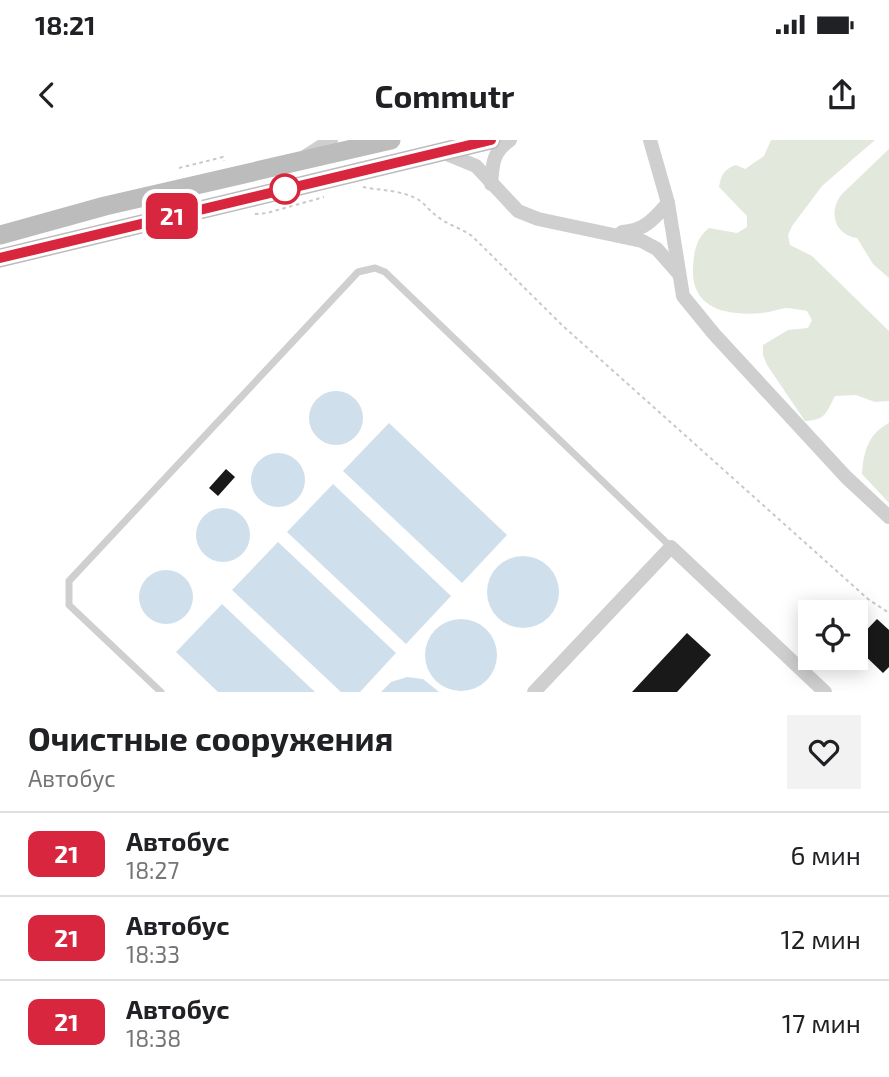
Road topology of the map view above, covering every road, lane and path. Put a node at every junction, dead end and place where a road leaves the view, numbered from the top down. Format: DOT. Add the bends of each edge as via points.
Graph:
graph roads {
  1 [pos="331,140"];
  2 [pos="391,140"];
  3 [pos="491,140"];
  4 [pos="510,140"];
  5 [pos="650,140"];
  6 [pos="441,151"];
  7 [pos="224,162"];
  8 [pos="296,162"];
  9 [pos="180,168"];
  10 [pos="491,184"];
  11 [pos="362,187"];
  12 [pos="330,195"];
  13 [pos="668,203"];
  14 [pos="255,214"];
  15 [pos="610,233"];
  16 [pos="0,235"];
  17 [pos="0,258"];
  18 [pos="678,273"];
  19 [pos="889,517"];
  20 [pos="671,547"];
  21 [pos="889,613"];
  22 [pos="161,692"];
  23 [pos="534,692"];
  24 [pos="825,692"];
  1 -- 8 [label="street"];
  2 -- 8 [label="street"];
  3 -- 6 [label="street"];
  4 -- 10 [label="street" via="498,148"];
  5 -- 13 [label="street"];
  6 -- 10 [label="street" via="476,166"];
  6 -- 17 [label="street"];
  7 -- 9 [label="path" via="223,157"];
  8 -- 16 [label="street"];
  10 -- 15 [label="street" via="518,211"];
  11 -- 21 [label="path" via="410,196 472,236 563,327"];
  12 -- 14 [label="path"];
  13 -- 15 [label="street" via="636,231"];
  13 -- 18 [label="street"];
  15 -- 18 [label="street" via="657,249"];
  18 -- 19 [label="street" via="683,296 714,334"];
  20 -- 22 [label="lane" via="386,272 375,268 358,272 69,580 69,604"];
  20 -- 23 [label="street"];
  20 -- 24 [label="street"];
}
